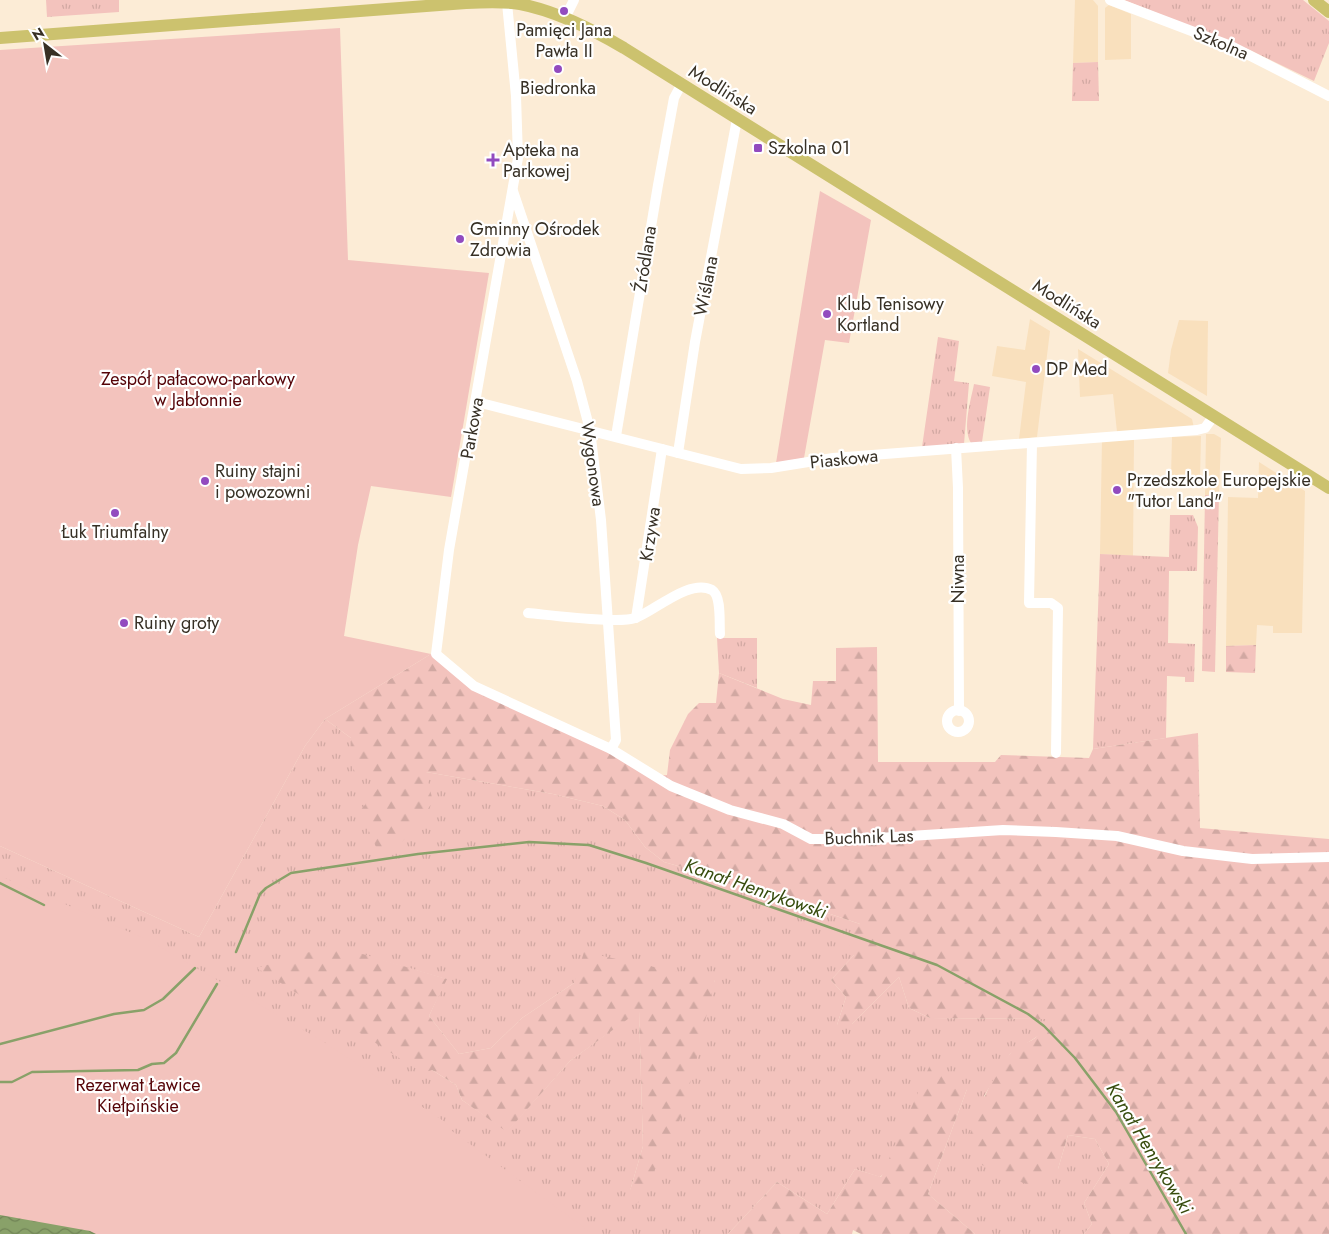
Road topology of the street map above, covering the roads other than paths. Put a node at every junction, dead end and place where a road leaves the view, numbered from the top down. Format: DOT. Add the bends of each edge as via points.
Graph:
graph roads {
  1 [pos="574,0"];
  2 [pos="1110,0"];
  3 [pos="1314,0"];
  4 [pos="507,3"];
  5 [pos="1329,12"];
  6 [pos="565,18"];
  7 [pos="0,36"];
  8 [pos="681,85"];
  9 [pos="1329,96"];
  10 [pos="737,119"];
  11 [pos="513,190"];
  12 [pos="477,402"];
  13 [pos="1213,417"];
  14 [pos="590,430"];
  15 [pos="616,436"];
  16 [pos="1032,443"];
  17 [pos="956,448"];
  18 [pos="662,449"];
  19 [pos="678,453"];
  20 [pos="1329,488"];
  21 [pos="528,613"];
  22 [pos="636,618"];
  23 [pos="606,619"];
  24 [pos="720,634"];
  25 [pos="959,711"];
  26 [pos="612,748"];
  27 [pos="1056,753"];
  28 [pos="1329,858"];
  1 -- 6 [label="street"];
  2 -- 9 [label="street, Szkolna" via="1231,46"];
  3 -- 5 [label="main road"];
  4 -- 6 [label="main road, Modlińska"];
  4 -- 7 [label="main road, Modlińska" via="466,3"];
  4 -- 11 [label="street, Parkowa" via="518,143"];
  6 -- 8 [label="main road, Modlińska" via="595,31"];
  8 -- 10 [label="main road, Modlińska"];
  8 -- 15 [label="street, Źródlana" via="674,98"];
  10 -- 13 [label="main road, Modlińska"];
  10 -- 19 [label="street, Wiślana" via="695,342"];
  11 -- 12 [label="street, Parkowa"];
  11 -- 14 [label="street, Wygonowa" via="577,381"];
  12 -- 14 [label="street, Piaskowa"];
  12 -- 26 [label="street, Parkowa" via="449,550 436,654 474,686"];
  13 -- 16 [label="street, Piaskowa" via="1205,428 1197,430"];
  13 -- 20 [label="main road, Modlińska"];
  14 -- 15 [label="street, Piaskowa"];
  14 -- 23 [label="street, Wygonowa" via="601,520"];
  15 -- 18 [label="street, Piaskowa"];
  16 -- 17 [label="street, Piaskowa"];
  16 -- 27 [label="street" via="1029,603 1051,603 1058,608"];
  17 -- 19 [label="street, Piaskowa" via="833,458 754,469 721,466"];
  17 -- 25 [label="street, Niwna"];
  18 -- 19 [label="street, Piaskowa"];
  18 -- 22 [label="street, Krzywa"];
  21 -- 23 [label="street"];
  22 -- 23 [label="street"];
  22 -- 24 [label="street" via="675,595 708,589 717,598"];
  23 -- 26 [label="street, Wygonowa" via="616,740"];
  26 -- 28 [label="street, Buchnik Las" via="671,786 730,810 783,824 811,839 1003,830 1117,836 1183,851 1233,857 1272,860"];
}
